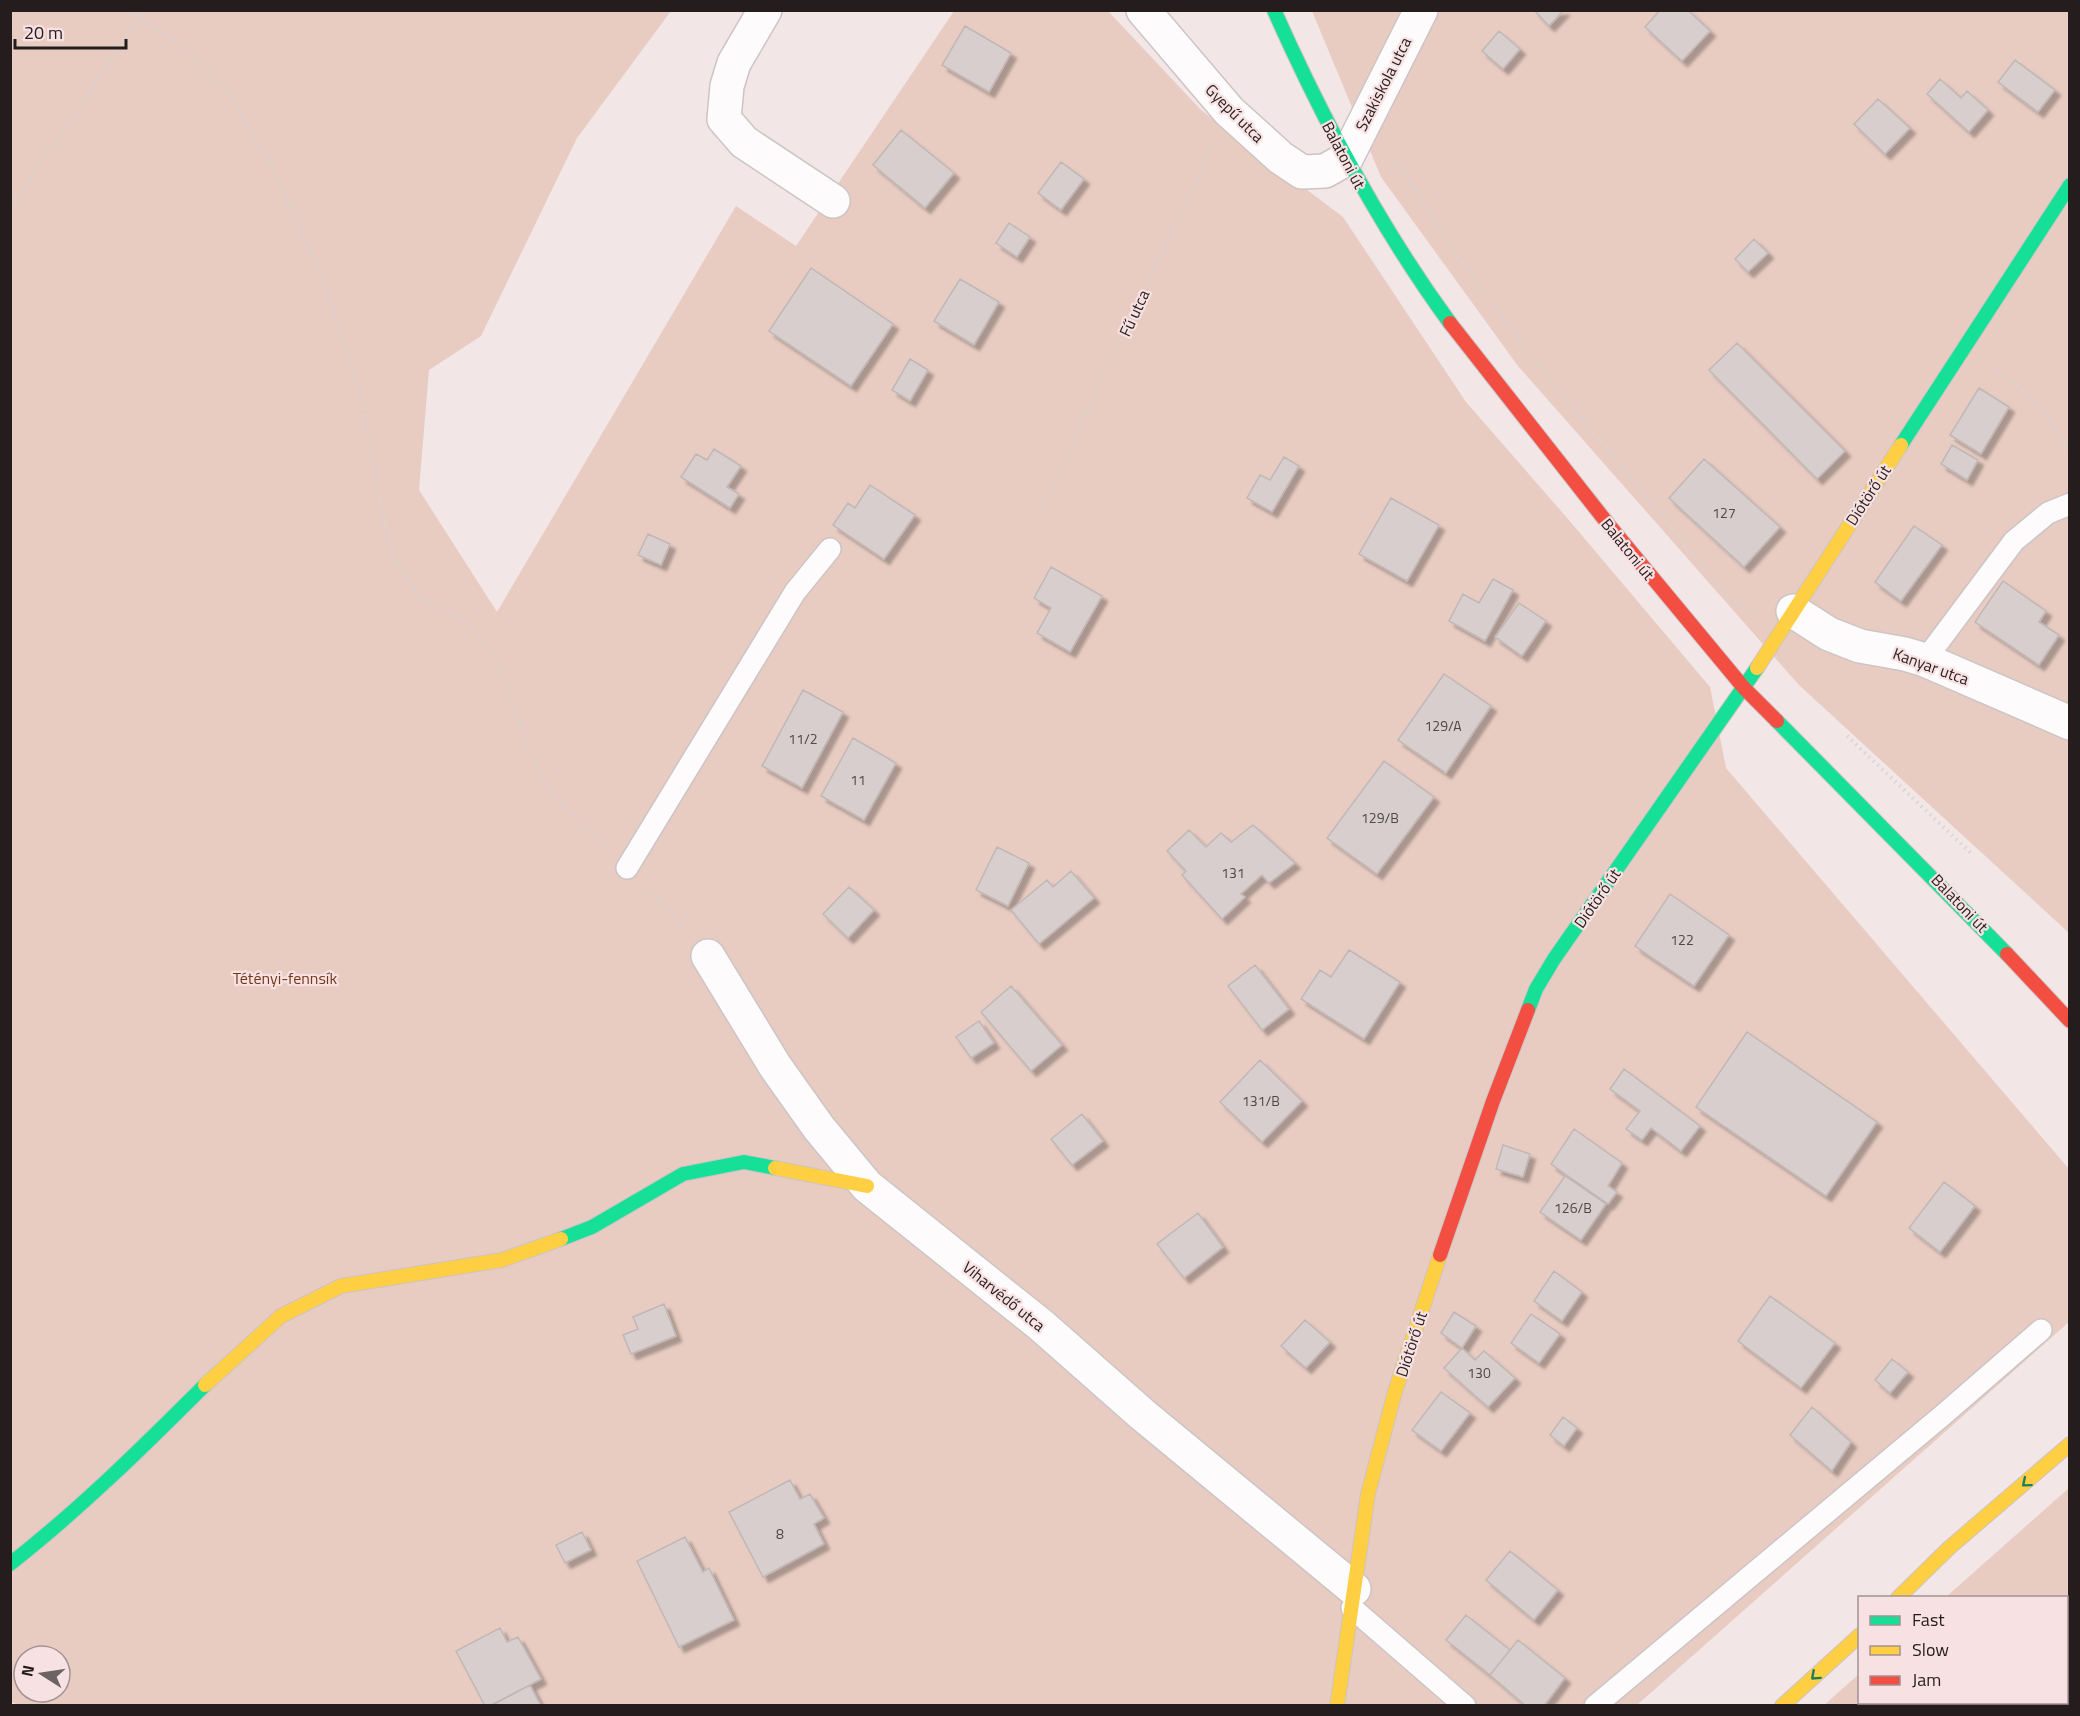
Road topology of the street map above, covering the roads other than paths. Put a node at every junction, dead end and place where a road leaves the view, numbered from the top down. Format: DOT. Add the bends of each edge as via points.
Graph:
graph roads {
  1 [pos="765,10"];
  2 [pos="1143,10"];
  3 [pos="1274,10"];
  4 [pos="1421,10"];
  5 [pos="1346,159"];
  6 [pos="2070,185"];
  7 [pos="833,201"];
  8 [pos="2070,504"];
  9 [pos="830,549"];
  10 [pos="1786,622"];
  11 [pos="1925,660"];
  12 [pos="1744,688"];
  13 [pos="2070,723"];
  14 [pos="627,868"];
  15 [pos="708,956"];
  16 [pos="2070,1021"];
  17 [pos="867,1186"];
  18 [pos="2040,1330"];
  19 [pos="2070,1444"];
  20 [pos="10,1564"];
  21 [pos="1900,1596"];
  22 [pos="1353,1598"];
  23 [pos="1858,1637"];
  24 [pos="1337,1706"];
  25 [pos="1465,1706"];
  26 [pos="1595,1706"];
  27 [pos="1782,1706"];
  1 -- 7 [label="street" via="734,63 724,120 744,142"];
  2 -- 5 [label="street, Gyepű utca" via="1229,111 1281,158 1302,172 1325,171"];
  3 -- 5 [label="main road, Balatoni út"];
  4 -- 5 [label="street, Szakiskola utca"];
  5 -- 12 [label="main road, Balatoni út" via="1424,288 1473,355"];
  6 -- 10 [label="main road, Diótörő út"];
  8 -- 11 [label="lane" via="2048,513 2014,541"];
  9 -- 14 [label="lane" via="795,592"];
  10 -- 11 [label="street, Kanyar utca" via="1860,646"];
  10 -- 12 [label="main road, Diótörő út"];
  11 -- 13 [label="street, Kanyar utca"];
  12 -- 16 [label="main road, Balatoni út" via="1979,923"];
  12 -- 22 [label="main road, Diótörő út" via="1536,989 1493,1101 1394,1395 1368,1494"];
  15 -- 17 [label="street, Viharvédő utca" via="775,1066"];
  17 -- 20 [label="main road" via="744,1162 683,1174 592,1227 502,1260 341,1286 281,1316 221,1369 116,1474"];
  17 -- 22 [label="street, Viharvédő utca" via="1042,1326"];
  18 -- 26 [label="lane"];
  19 -- 21 [label="main road, one-way" via="1949,1548"];
  22 -- 24 [label="main road, Diótörő út"];
  22 -- 25 [label="lane"];
  23 -- 27 [label="main road, one-way"];
}
